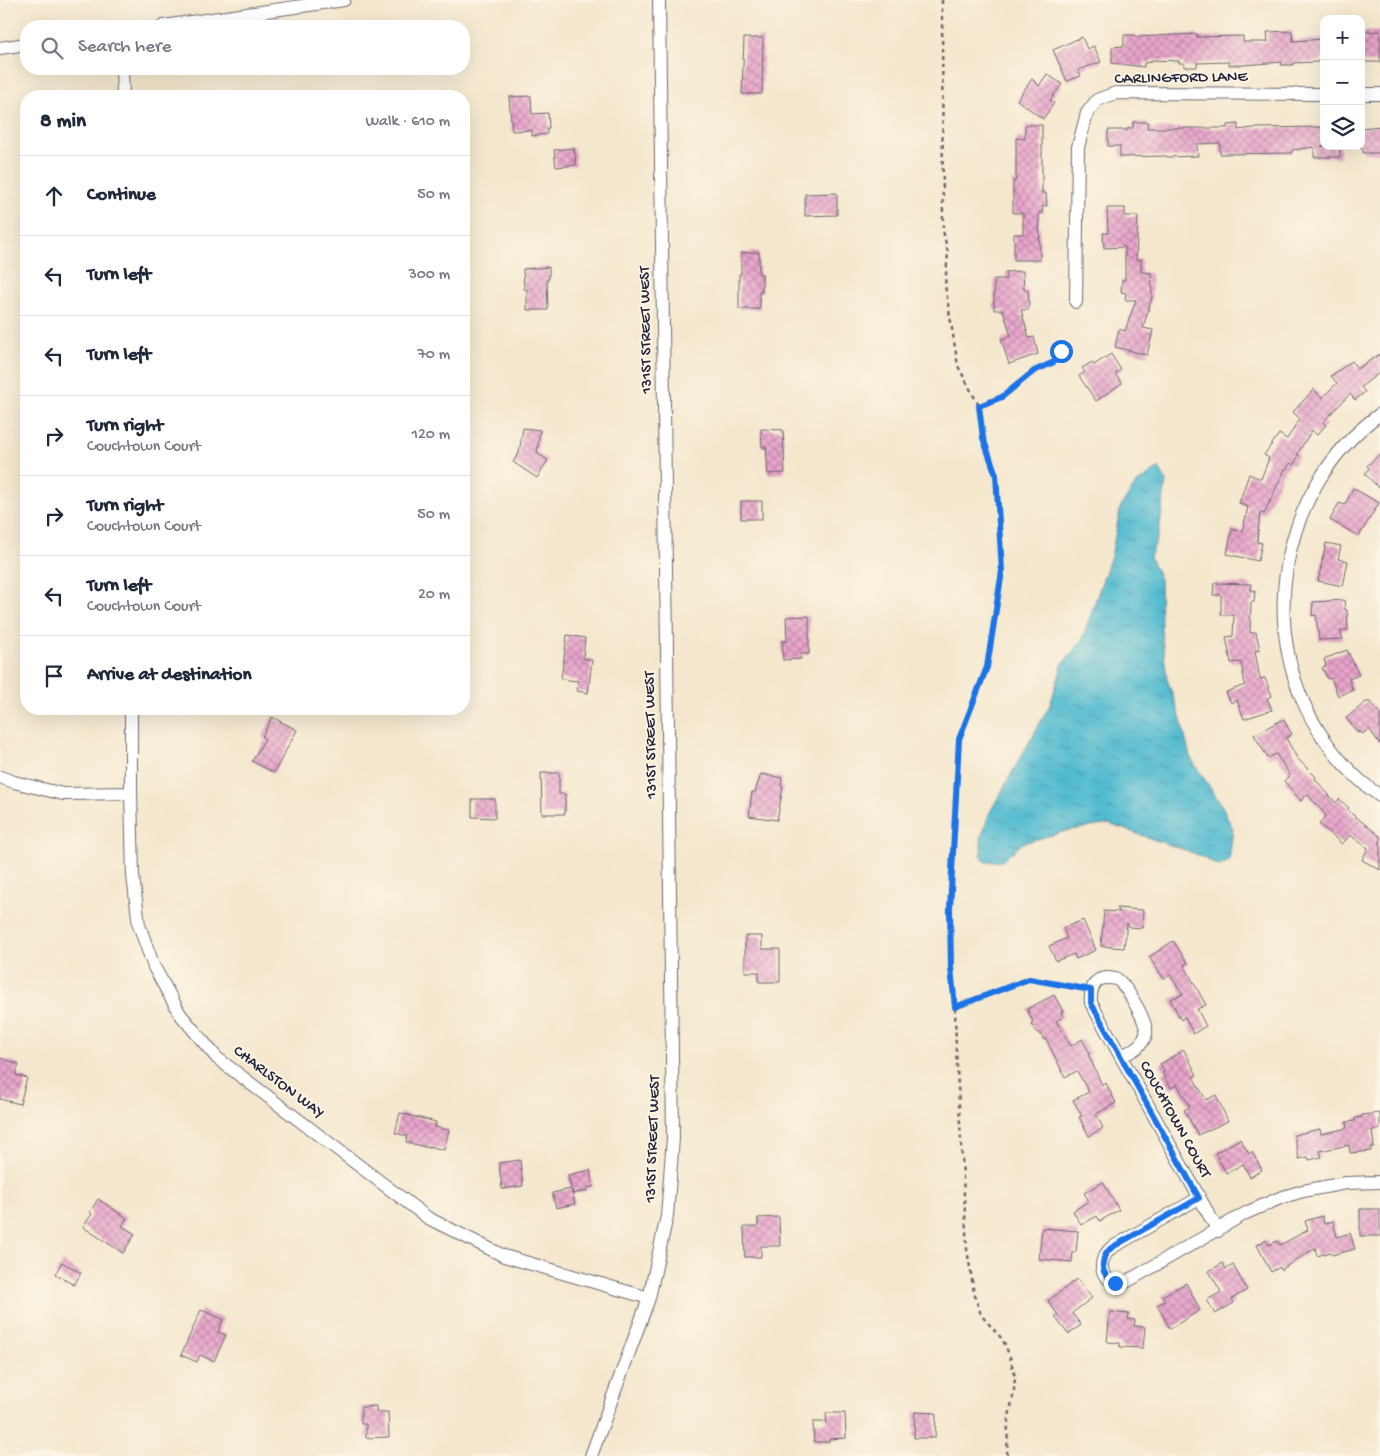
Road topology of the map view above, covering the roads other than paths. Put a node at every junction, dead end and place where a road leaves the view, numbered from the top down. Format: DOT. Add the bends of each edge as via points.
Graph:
graph roads {
  1 [pos="344,0"];
  2 [pos="658,0"];
  3 [pos="205,20"];
  4 [pos="20,45"];
  5 [pos="0,48"];
  6 [pos="122,75"];
  7 [pos="122,90"];
  8 [pos="1320,94"];
  9 [pos="1365,94"];
  10 [pos="1380,94"];
  11 [pos="1076,302"];
  12 [pos="1380,414"];
  13 [pos="132,715"];
  14 [pos="0,777"];
  15 [pos="131,792"];
  16 [pos="1380,796"];
  17 [pos="1121,1056"];
  18 [pos="1380,1182"];
  19 [pos="1199,1198"];
  20 [pos="1218,1231"];
  21 [pos="649,1298"];
  22 [pos="590,1456"];
  1 -- 3 [label="street"];
  2 -- 21 [label="street, 131ST STREET WEST" via="673,1138 667,1216"];
  4 -- 5 [label="street"];
  6 -- 7 [label="street"];
  8 -- 11 [label="street, CARLINGFORD LANE" via="1116,94 1097,100 1087,113 1078,147"];
  9 -- 10 [label="street"];
  12 -- 16 [label="street" via="1343,447 1323,473 1304,507 1287,562 1283,594 1288,657 1310,717 1339,758"];
  13 -- 15 [label="street, CHARLSTON WAY"];
  14 -- 15 [label="street" via="63,794"];
  15 -- 21 [label="street, CHARLSTON WAY" via="133,876 139,925 154,967 180,1014 217,1058 428,1218 504,1256"];
  17 -- 17 [label="street, COUCHTOWN COURT" via="1091,1003 1091,990 1101,978 1115,978 1125,987 1147,1030 1138,1047"];
  17 -- 19 [label="street, COUCHTOWN COURT"];
  18 -- 20 [label="street, COUCHTOWN COURT" via="1346,1183 1303,1191 1246,1213"];
  19 -- 20 [label="street, COUCHTOWN COURT"];
  19 -- 20 [label="street, COUCHTOWN COURT" via="1111,1248 1103,1259 1104,1274 1115,1283 1126,1282"];
  21 -- 22 [label="street, 131ST STREET WEST"];
}
